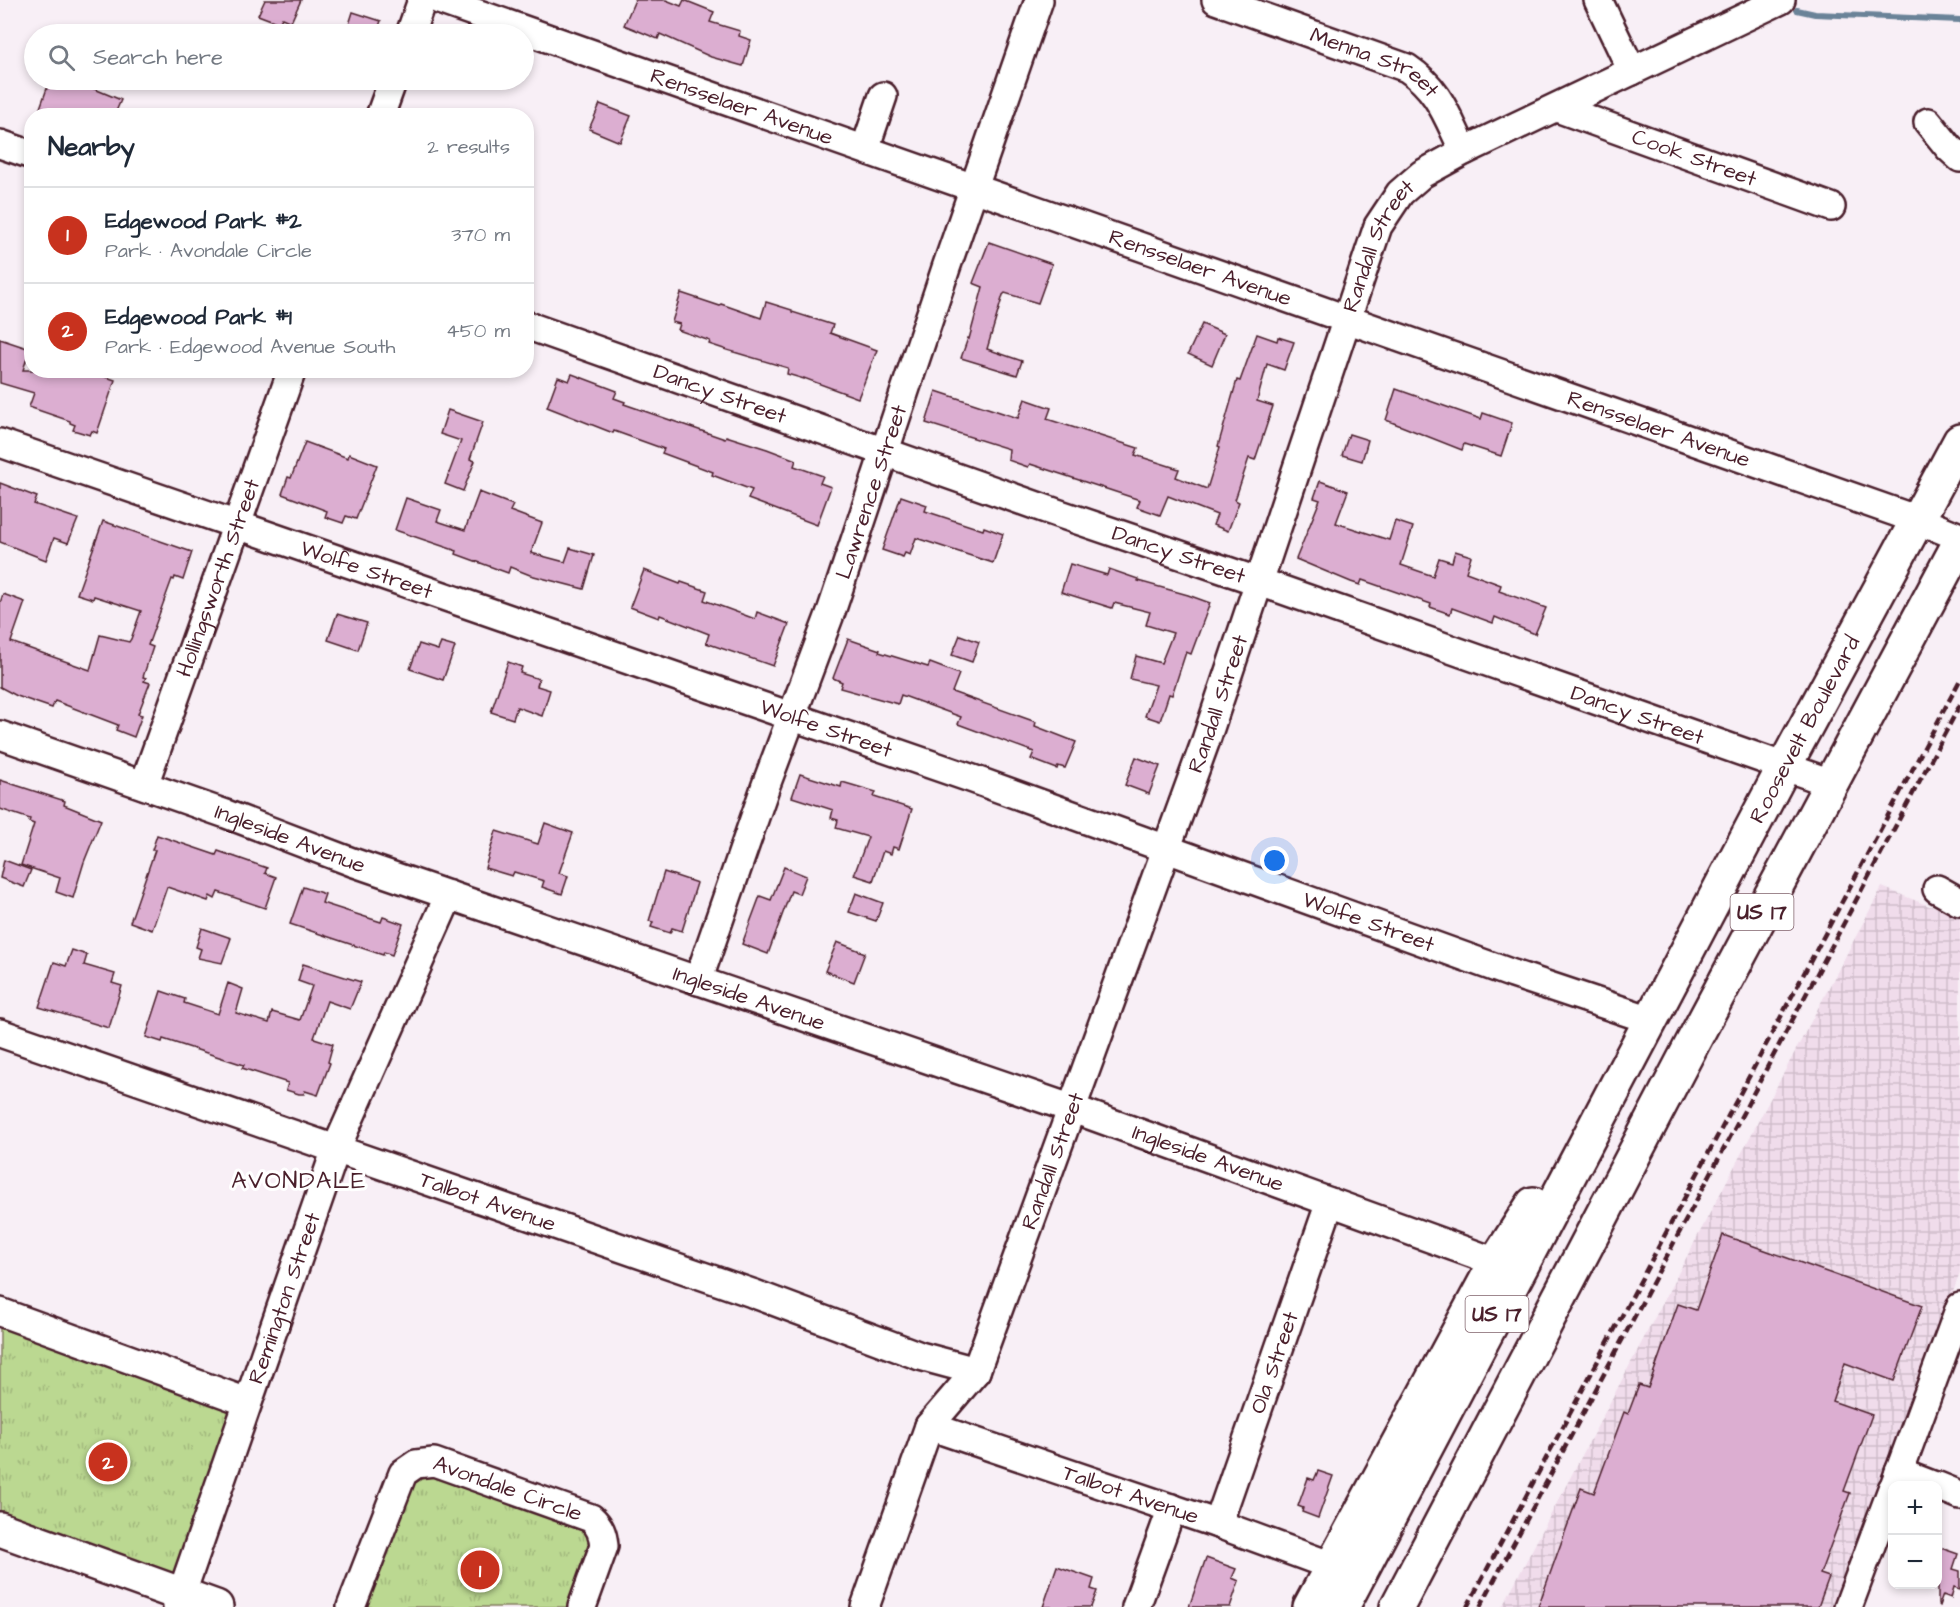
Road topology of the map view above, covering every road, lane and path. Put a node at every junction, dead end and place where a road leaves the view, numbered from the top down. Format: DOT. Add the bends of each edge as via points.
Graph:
graph roads {
  1 [pos="422,0"];
  2 [pos="439,0"];
  3 [pos="1039,0"];
  4 [pos="1216,0"];
  5 [pos="1598,0"];
  6 [pos="1781,0"];
  7 [pos="414,24"];
  8 [pos="508,24"];
  9 [pos="534,33"];
  10 [pos="1632,71"];
  11 [pos="389,90"];
  12 [pos="883,96"];
  13 [pos="383,108"];
  14 [pos="1557,108"];
  15 [pos="1928,122"];
  16 [pos="0,144"];
  17 [pos="865,149"];
  18 [pos="1464,151"];
  19 [pos="24,152"];
  20 [pos="1960,158"];
  21 [pos="975,187"];
  22 [pos="1831,207"];
  23 [pos="1346,320"];
  24 [pos="534,328"];
  25 [pos="289,378"];
  26 [pos="1960,441"];
  27 [pos="0,443"];
  28 [pos="884,451"];
  29 [pos="1918,520"];
  30 [pos="238,525"];
  31 [pos="1960,539"];
  32 [pos="1260,582"];
  33 [pos="791,718"];
  34 [pos="0,735"];
  35 [pos="1784,767"];
  36 [pos="1831,783"];
  37 [pos="144,785"];
  38 [pos="1167,849"];
  39 [pos="449,895"];
  40 [pos="698,981"];
  41 [pos="1651,1020"];
  42 [pos="0,1033"];
  43 [pos="1694,1040"];
  44 [pos="1073,1109"];
  45 [pos="336,1149"];
  46 [pos="1330,1202"];
  47 [pos="1496,1262"];
  48 [pos="1960,1307"];
  49 [pos="0,1312"];
  50 [pos="976,1371"];
  51 [pos="247,1402"];
  52 [pos="929,1426"];
  53 [pos="1895,1481"];
  54 [pos="1942,1488"];
  55 [pos="1960,1495"];
  56 [pos="1888,1501"];
  57 [pos="1172,1508"];
  58 [pos="1218,1524"];
  59 [pos="0,1529"];
  60 [pos="1332,1566"];
  61 [pos="179,1601"];
  62 [pos="216,1607"];
  63 [pos="351,1607"];
  64 [pos="582,1607"];
  65 [pos="865,1607"];
  66 [pos="1137,1607"];
  67 [pos="1310,1607"];
  68 [pos="1342,1607"];
  69 [pos="1373,1607"];
  70 [pos="1397,1607"];
  71 [pos="1848,1607"];
  1 -- 7 [label="street"];
  2 -- 8 [label="street, Rensselaer Avenue"];
  3 -- 21 [label="street, Lawrence Street"];
  4 -- 18 [label="street, Menna Street" via="1407,68 1437,95"];
  5 -- 10 [label="street"];
  6 -- 10 [label="street, Randall Street"];
  9 -- 17 [label="street, Rensselaer Avenue"];
  10 -- 14 [label="street, Randall Street"];
  11 -- 13 [label="street"];
  12 -- 17 [label="street"];
  14 -- 18 [label="street, Randall Street"];
  14 -- 22 [label="street, Cook Street"];
  15 -- 20 [label="street"];
  16 -- 19 [label="street"];
  17 -- 21 [label="street, Rensselaer Avenue"];
  18 -- 23 [label="street, Randall Street" via="1422,174 1400,193 1378,226"];
  21 -- 23 [label="street, Rensselaer Avenue"];
  21 -- 28 [label="street, Lawrence Street"];
  23 -- 29 [label="street, Rensselaer Avenue"];
  23 -- 32 [label="street, Randall Street"];
  24 -- 28 [label="street, Dancy Street"];
  25 -- 30 [label="street, Hollingsworth Street"];
  26 -- 29 [label="main road, Roosevelt Boulevard / US 17"];
  27 -- 30 [label="street, Wolfe Street"];
  28 -- 32 [label="street, Dancy Street"];
  28 -- 33 [label="street, Lawrence Street"];
  29 -- 31 [label="street, Rensselaer Avenue"];
  29 -- 35 [label="main road, Roosevelt Boulevard / US 17"];
  30 -- 33 [label="street, Wolfe Street"];
  30 -- 37 [label="street, Hollingsworth Street"];
  31 -- 36 [label="main road, US 17"];
  32 -- 35 [label="street, Dancy Street"];
  32 -- 38 [label="street, Randall Street"];
  33 -- 38 [label="street, Wolfe Street"];
  33 -- 40 [label="street, Lawrence Street"];
  34 -- 37 [label="street, Ingleside Avenue"];
  35 -- 36 [label="street, Dancy Street"];
  35 -- 41 [label="main road, Roosevelt Boulevard / US 17"];
  36 -- 43 [label="main road, US 17"];
  37 -- 39 [label="street, Ingleside Avenue"];
  38 -- 41 [label="street, Wolfe Street"];
  38 -- 44 [label="street, Randall Street"];
  39 -- 40 [label="street, Ingleside Avenue"];
  39 -- 45 [label="street, Remington Street"];
  40 -- 44 [label="street, Ingleside Avenue"];
  41 -- 47 [label="main road"];
  41 -- 68 [label="main road, US 17"];
  42 -- 45 [label="street, Talbot Avenue"];
  43 -- 69 [label="main road, US 17" via="1478,1409"];
  43 -- 70 [label="main road"];
  44 -- 46 [label="street, Ingleside Avenue"];
  44 -- 50 [label="street, Randall Street"];
  45 -- 50 [label="street, Talbot Avenue" via="920,1356"];
  45 -- 51 [label="street, Remington Street"];
  46 -- 47 [label="street, Ingleside Avenue"];
  46 -- 58 [label="street, Ola Street"];
  47 -- 60 [label="main road"];
  48 -- 53 [label="street"];
  49 -- 51 [label="street"];
  50 -- 52 [label="street, Randall Street"];
  51 -- 61 [label="street, Remington Street"];
  52 -- 57 [label="street, Talbot Avenue"];
  52 -- 65 [label="street, Randall Street"];
  54 -- 55 [label="street"];
  56 -- 71 [label="street"];
  57 -- 58 [label="street, Talbot Avenue"];
  57 -- 66 [label="street"];
  58 -- 60 [label="street, Talbot Avenue"];
  59 -- 61 [label="main road"];
  60 -- 67 [label="main road"];
  61 -- 62 [label="main road"];
  63 -- 64 [label="street, Avondale Circle" via="403,1473 416,1464 434,1462 591,1518 598,1525 604,1546"];
}
